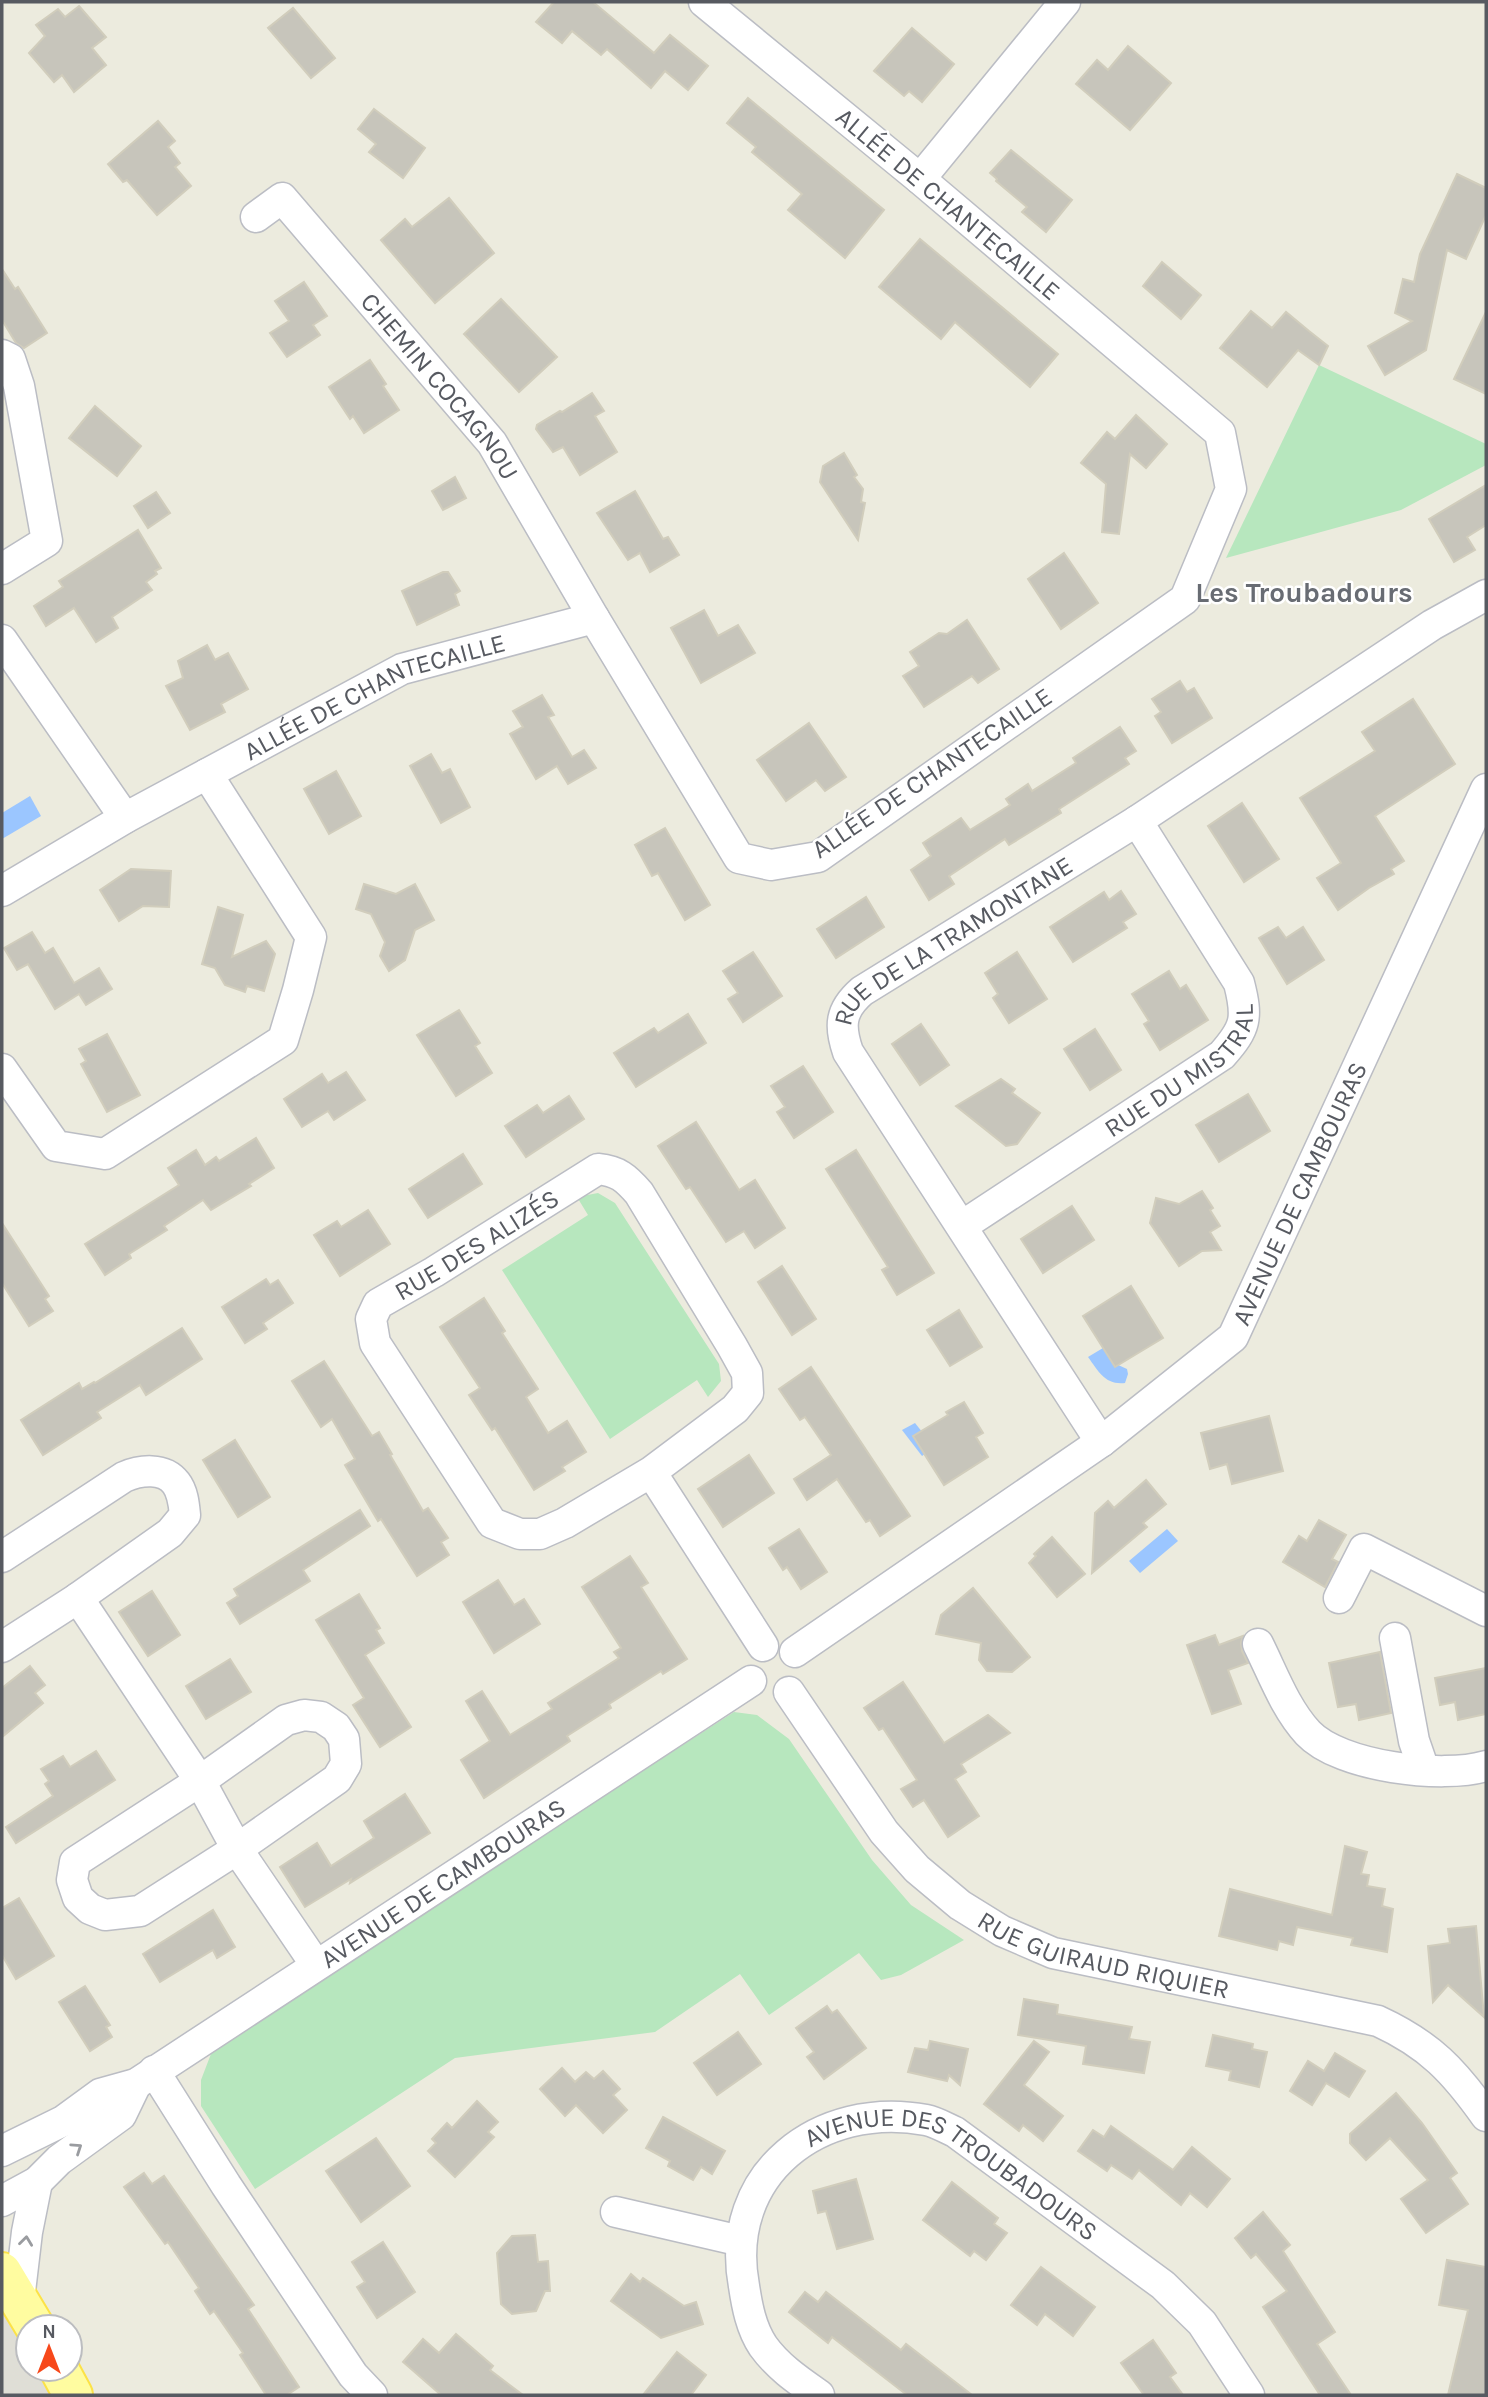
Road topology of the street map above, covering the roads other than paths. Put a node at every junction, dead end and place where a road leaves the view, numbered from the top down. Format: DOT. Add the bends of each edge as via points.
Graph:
graph roads {
  1 [pos="704,2"];
  2 [pos="1065,2"];
  3 [pos="920,179"];
  4 [pos="256,217"];
  5 [pos="2,355"];
  6 [pos="2,569"];
  7 [pos="1486,595"];
  8 [pos="594,618"];
  9 [pos="2,640"];
  10 [pos="207,774"];
  11 [pos="1486,789"];
  12 [pos="125,818"];
  13 [pos="1137,821"];
  14 [pos="2,891"];
  15 [pos="2,1069"];
  16 [pos="962,1226"];
  17 [pos="1101,1442"];
  18 [pos="651,1472"];
  19 [pos="2,1557"];
  20 [pos="78,1598"];
  21 [pos="1339,1598"];
  22 [pos="1486,1611"];
  23 [pos="1395,1638"];
  24 [pos="1258,1644"];
  25 [pos="763,1646"];
  26 [pos="2,1647"];
  27 [pos="795,1652"];
  28 [pos="751,1681"];
  29 [pos="789,1692"];
  30 [pos="1486,1766"];
  31 [pos="1424,1770"];
  32 [pos="200,1781"];
  33 [pos="237,1849"];
  34 [pos="316,1965"];
  35 [pos="145,2078"];
  36 [pos="1486,2116"];
  37 [pos="42,2134"];
  38 [pos="2,2141"];
  39 [pos="2,2151"];
  40 [pos="37,2182"];
  41 [pos="2,2201"];
  42 [pos="616,2212"];
  43 [pos="741,2241"];
  44 [pos="19,2300"];
  45 [pos="372,2395"];
  46 [pos="819,2395"];
  47 [pos="1249,2395"];
  1 -- 3 [label="street, ALLÉE DE CHANTECAILLE"];
  2 -- 3 [label="street"];
  3 -- 8 [label="street, ALLÉE DE CHANTECAILLE" via="1220,433 1231,489 1185,599 818,857 771,866 739,858"];
  4 -- 8 [label="street, CHEMIN COCAGNOU" via="282,198 492,443"];
  5 -- 6 [label="street" via="10,359 19,386 47,541"];
  7 -- 13 [label="street, RUE DE LA TRAMONTANE" via="1432,625"];
  8 -- 10 [label="street, ALLÉE DE CHANTECAILLE" via="402,669"];
  9 -- 12 [label="street"];
  10 -- 12 [label="street, ALLÉE DE CHANTECAILLE"];
  10 -- 15 [label="street" via="311,937 283,1040 105,1154 56,1146"];
  11 -- 17 [label="street, AVENUE DE CAMBOURAS" via="1233,1337"];
  12 -- 14 [label="street, ALLÉE DE CHANTECAILLE"];
  13 -- 16 [label="street, RUE DU MISTRAL" via="1239,984 1246,1009 1239,1036 1223,1055"];
  13 -- 16 [label="street, RUE DE LA TRAMONTANE" via="862,991 843,1017 842,1035 848,1052"];
  16 -- 17 [label="street, RUE DE LA TRAMONTANE"];
  17 -- 27 [label="street, AVENUE DE CAMBOURAS"];
  18 -- 18 [label="street, RUE DES ALIZÉS" via="735,1409 748,1392 747,1373 639,1193 615,1171 598,1169 378,1304 371,1319 375,1343 492,1523 520,1534 540,1534"];
  18 -- 25 [label="street"];
  19 -- 20 [label="street" via="135,1472 155,1471 176,1481 185,1515 170,1533"];
  20 -- 26 [label="street"];
  20 -- 32 [label="street"];
  21 -- 22 [label="street" via="1364,1549"];
  23 -- 31 [label="street" via="1414,1741"];
  24 -- 31 [label="street" via="1288,1705 1309,1734 1336,1752 1382,1766"];
  25 -- 27 [label="street" via="778,1643"];
  25 -- 28 [label="street" via="750,1659"];
  27 -- 29 [label="street" via="801,1676"];
  28 -- 29 [label="street" via="765,1695"];
  28 -- 34 [label="street, AVENUE DE CAMBOURAS"];
  29 -- 36 [label="street, RUE GUIRAUD RIQUIER" via="884,1832 952,1898 1002,1931 1054,1953 1378,2021 1437,2057 1460,2079"];
  30 -- 31 [label="street" via="1470,1771"];
  32 -- 33 [label="street"];
  32 -- 33 [label="street" via="286,1720 321,1717 344,1739 346,1764 337,1779"];
  32 -- 33 [label="street" via="75,1862 72,1880 78,1898 105,1915 140,1911"];
  33 -- 34 [label="street"];
  34 -- 35 [label="street, AVENUE DE CAMBOURAS"];
  35 -- 37 [label="street" via="100,2094"];
  40 -- 35 [label="street, one-way" via="121,2115"];
  35 -- 45 [label="street" via="226,2185 353,2375"];
  37 -- 38 [label="street"];
  37 -- 39 [label="street"];
  40 -- 41 [label="street"];
  44 -- 40 [label="street, one-way"];
  42 -- 43 [label="street"];
  43 -- 46 [label="street, AVENUE DES TROUBADOURS" via="740,2267 748,2309 763,2345 785,2370"];
  43 -- 47 [label="street, AVENUE DES TROUBADOURS" via="761,2184 782,2157 813,2136 866,2117 929,2120 955,2132 1163,2285 1202,2323"];
}
